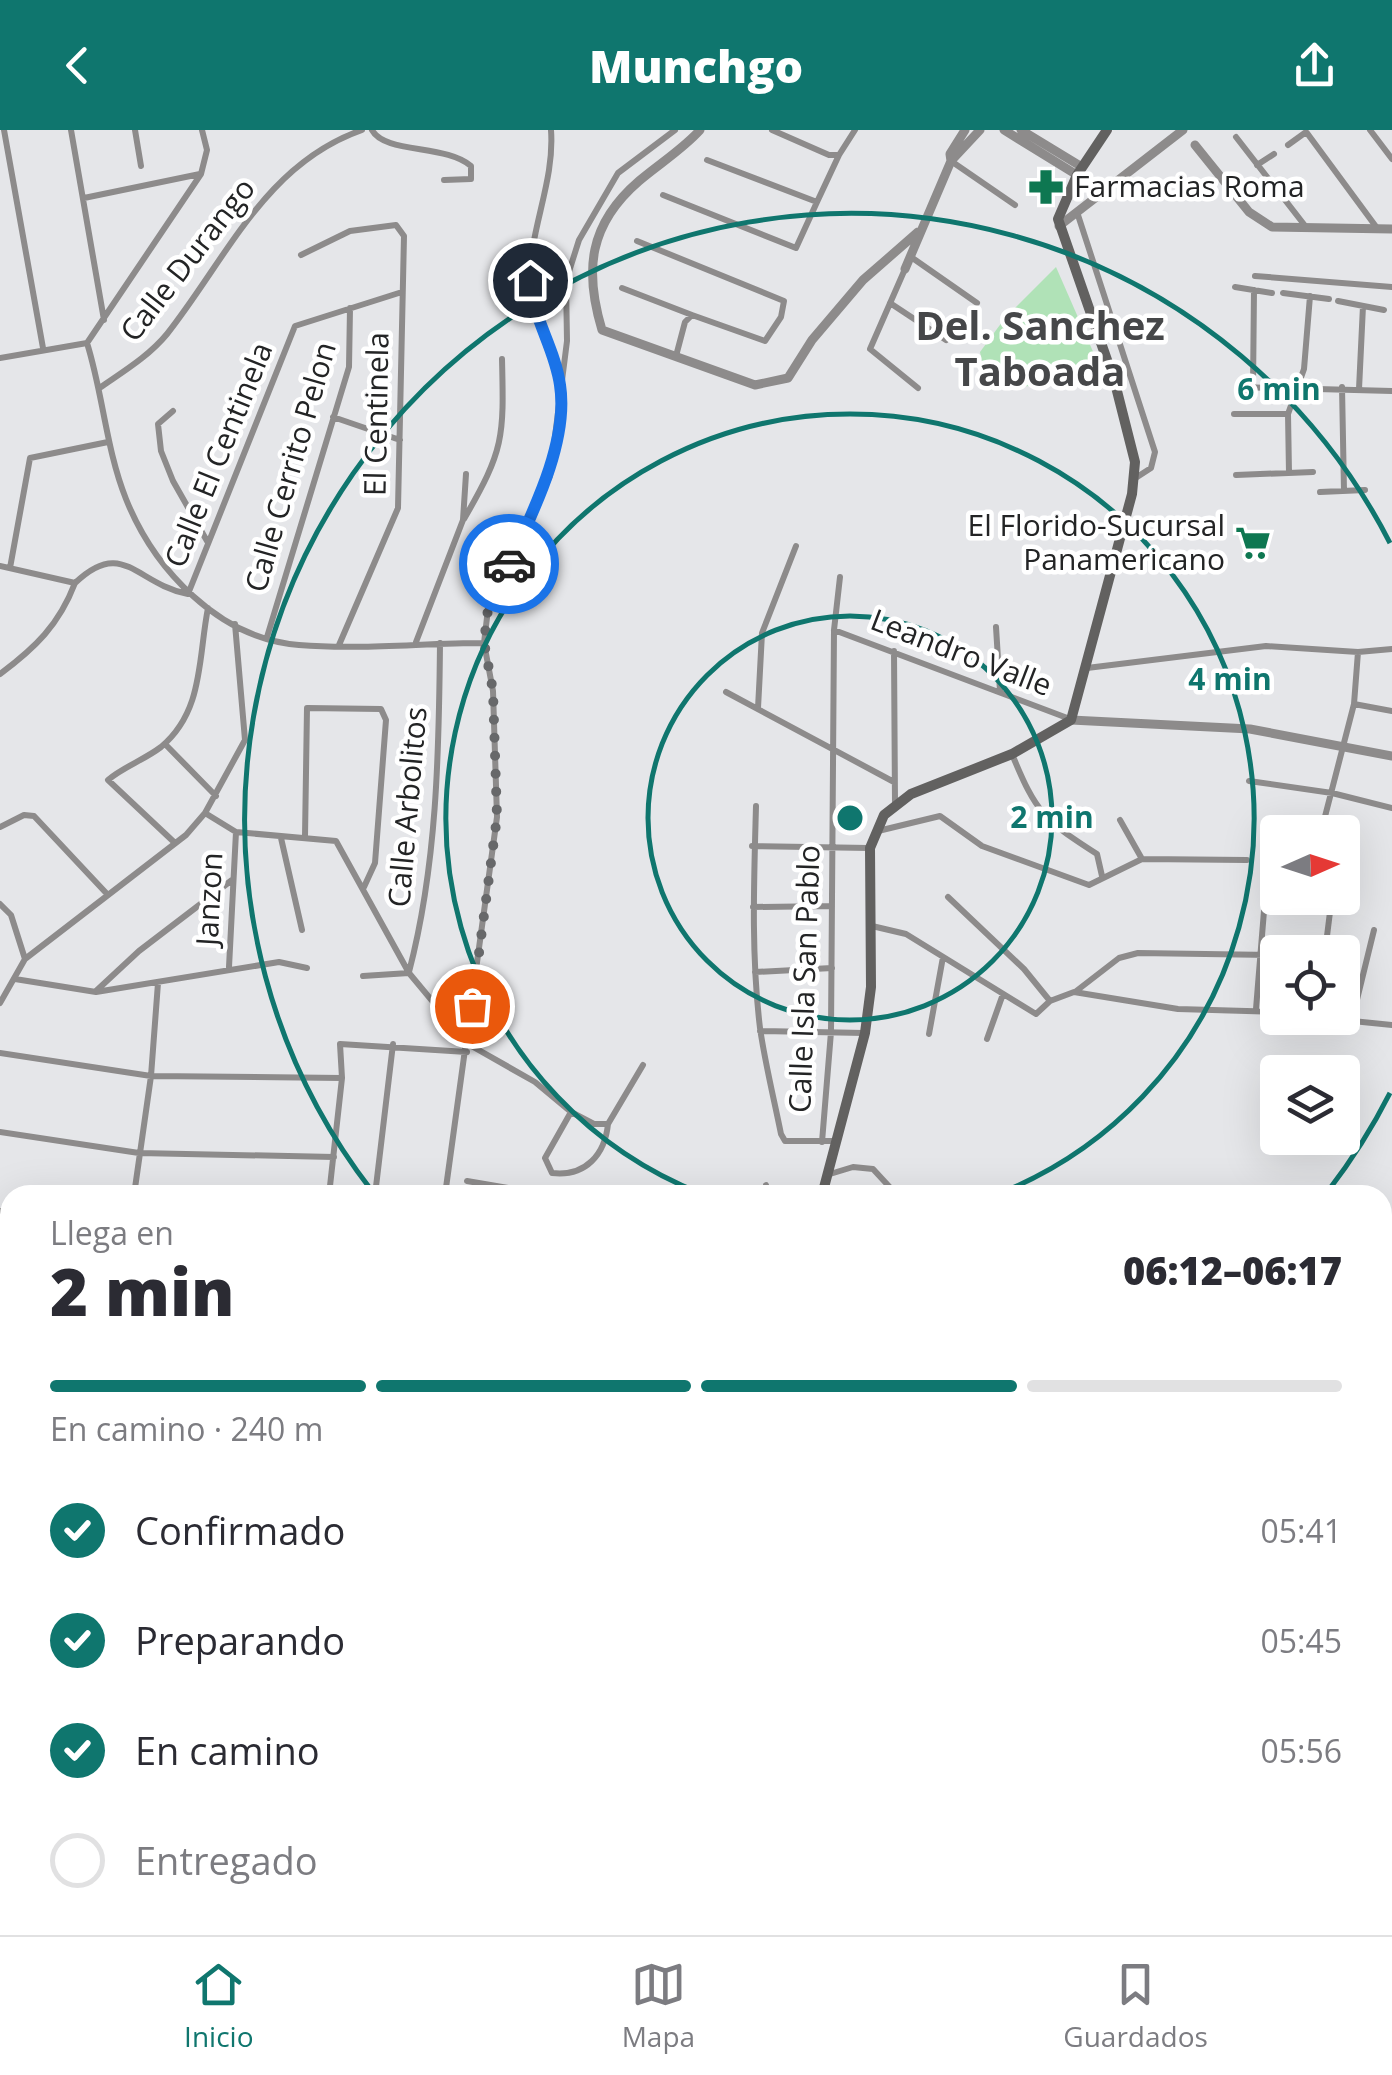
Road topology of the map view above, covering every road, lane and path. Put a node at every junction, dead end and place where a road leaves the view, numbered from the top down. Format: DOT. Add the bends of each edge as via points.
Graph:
graph roads {
  1 [pos="4,130"];
  2 [pos="72,130"];
  3 [pos="135,130"];
  4 [pos="202,130"];
  5 [pos="362,130"];
  6 [pos="372,130"];
  7 [pos="551,130"];
  8 [pos="675,130"];
  9 [pos="700,130"];
  10 [pos="772,130"];
  11 [pos="854,130"];
  12 [pos="965,130"];
  13 [pos="980,130"];
  14 [pos="1004,130"];
  15 [pos="1021,130"];
  16 [pos="1107,130"];
  17 [pos="1182,130"];
  18 [pos="1370,130"];
  19 [pos="1306,131"];
  20 [pos="1236,138"];
  21 [pos="1196,145"];
  22 [pos="1288,145"];
  23 [pos="838,154"];
  24 [pos="1274,154"];
  25 [pos="1392,159"];
  26 [pos="708,160"];
  27 [pos="951,161"];
  28 [pos="1257,165"];
  29 [pos="141,166"];
  30 [pos="1079,171"];
  31 [pos="201,174"];
  32 [pos="444,180"];
  33 [pos="662,195"];
  34 [pos="84,198"];
  35 [pos="817,202"];
  36 [pos="1016,205"];
  37 [pos="1077,212"];
  38 [pos="1059,226"];
  39 [pos="1378,229"];
  40 [pos="1392,229"];
  41 [pos="1308,230"];
  42 [pos="918,232"];
  43 [pos="637,241"];
  44 [pos="301,256"];
  45 [pos="911,257"];
  46 [pos="905,269"];
  47 [pos="1255,276"];
  48 [pos="1234,287"];
  49 [pos="622,288"];
  50 [pos="1392,288"];
  51 [pos="1254,290"];
  52 [pos="402,292"];
  53 [pos="1272,293"];
  54 [pos="1283,293"];
  55 [pos="1310,296"];
  56 [pos="977,302"];
  57 [pos="890,303"];
  58 [pos="1363,306"];
  59 [pos="350,308"];
  60 [pos="1384,310"];
  61 [pos="692,315"];
  62 [pos="104,320"];
  63 [pos="946,340"];
  64 [pos="88,343"];
  65 [pos="42,348"];
  66 [pos="676,356"];
  67 [pos="0,358"];
  68 [pos="502,359"];
  69 [pos="101,387"];
  70 [pos="1238,387"];
  71 [pos="1342,387"];
  72 [pos="561,388"];
  73 [pos="918,388"];
  74 [pos="1253,388"];
  75 [pos="1299,388"];
  76 [pos="1359,389"];
  77 [pos="1392,391"];
  78 [pos="174,411"];
  79 [pos="1234,414"];
  80 [pos="1288,414"];
  81 [pos="333,417"];
  82 [pos="400,440"];
  83 [pos="108,442"];
  84 [pos="1313,472"];
  85 [pos="1289,473"];
  86 [pos="466,474"];
  87 [pos="1236,475"];
  88 [pos="1134,479"];
  89 [pos="1344,490"];
  90 [pos="1365,490"];
  91 [pos="1320,492"];
  92 [pos="463,520"];
  93 [pos="208,542"];
  94 [pos="796,546"];
  95 [pos="0,566"];
  96 [pos="10,568"];
  97 [pos="840,577"];
  98 [pos="75,583"];
  99 [pos="188,594"];
  100 [pos="208,608"];
  101 [pos="235,624"];
  102 [pos="996,627"];
  103 [pos="834,630"];
  104 [pos="266,638"];
  105 [pos="416,642"];
  106 [pos="484,642"];
  107 [pos="440,643"];
  108 [pos="340,645"];
  109 [pos="1392,649"];
  110 [pos="894,651"];
  111 [pos="1358,652"];
  112 [pos="1087,668"];
  113 [pos="0,674"];
  114 [pos="1000,691"];
  115 [pos="726,692"];
  116 [pos="1354,704"];
  117 [pos="758,709"];
  118 [pos="1392,712"];
  119 [pos="1071,720"];
  120 [pos="164,744"];
  121 [pos="1343,744"];
  122 [pos="833,752"];
  123 [pos="1012,754"];
  124 [pos="1392,756"];
  125 [pos="1248,781"];
  126 [pos="894,782"];
  127 [pos="1332,793"];
  128 [pos="216,796"];
  129 [pos="895,803"];
  130 [pos="756,806"];
  131 [pos="1392,808"];
  132 [pos="205,813"];
  133 [pos="1326,815"];
  134 [pos="1120,820"];
  135 [pos="0,828"];
  136 [pos="877,831"];
  137 [pos="236,832"];
  138 [pos="305,837"];
  139 [pos="280,838"];
  140 [pos="175,843"];
  141 [pos="752,846"];
  142 [pos="831,846"];
  143 [pos="870,848"];
  144 [pos="1142,859"];
  145 [pos="1247,860"];
  146 [pos="1102,876"];
  147 [pos="232,880"];
  148 [pos="364,888"];
  149 [pos="108,895"];
  150 [pos="948,897"];
  151 [pos="0,904"];
  152 [pos="832,906"];
  153 [pos="754,907"];
  154 [pos="872,926"];
  155 [pos="302,930"];
  156 [pos="1374,930"];
  157 [pos="943,957"];
  158 [pos="1260,957"];
  159 [pos="26,959"];
  160 [pos="229,967"];
  161 [pos="307,968"];
  162 [pos="832,968"];
  163 [pos="755,972"];
  164 [pos="409,973"];
  165 [pos="362,976"];
  166 [pos="15,978"];
  167 [pos="1260,979"];
  168 [pos="158,984"];
  169 [pos="1360,987"];
  170 [pos="96,992"];
  171 [pos="1074,992"];
  172 [pos="1003,994"];
  173 [pos="1050,1000"];
  174 [pos="0,1003"];
  175 [pos="1256,1009"];
  176 [pos="1260,1010"];
  177 [pos="1360,1020"];
  178 [pos="1391,1022"];
  179 [pos="760,1031"];
  180 [pos="831,1032"];
  181 [pos="866,1033"];
  182 [pos="930,1034"];
  183 [pos="987,1039"];
  184 [pos="393,1044"];
  185 [pos="467,1048"];
  186 [pos="0,1052"];
  187 [pos="643,1065"];
  188 [pos="151,1076"];
  189 [pos="342,1078"];
  190 [pos="571,1112"];
  191 [pos="608,1124"];
  192 [pos="0,1132"];
  193 [pos="838,1140"];
  194 [pos="822,1142"];
  195 [pos="140,1153"];
  196 [pos="334,1157"];
  197 [pos="830,1174"];
  198 [pos="467,1180"];
  199 [pos="135,1185"];
  200 [pos="330,1185"];
  201 [pos="376,1185"];
  202 [pos="446,1185"];
  203 [pos="494,1185"];
  204 [pos="826,1185"];
  205 [pos="888,1185"];
  1 -- 65 [label="street"];
  2 -- 34 [label="street"];
  3 -- 29 [label="street"];
  4 -- 31 [label="street" via="207,150"];
  5 -- 69 [label="street, Calle Durango" via="334,140 267,191 166,334"];
  6 -- 32 [label="street" via="385,142 445,152 471,166 471,180"];
  7 -- 72 [label="street" via="530,280"];
  8 -- 72 [label="street" via="618,173 579,240 566,282"];
  9 -- 66 [label="street" via="635,184 591,253 592,299 602,330"];
  10 -- 23 [label="street"];
  11 -- 23 [label="street"];
  12 -- 27 [label="street"];
  13 -- 27 [label="street"];
  14 -- 30 [label="street"];
  15 -- 30 [label="street"];
  16 -- 30 [label="main road"];
  17 -- 37 [label="street"];
  18 -- 25 [label="street"];
  19 -- 22 [label="street"];
  19 -- 39 [label="street"];
  20 -- 28 [label="street"];
  21 -- 41 [label="street" via="1249,212 1272,227"];
  23 -- 35 [label="street"];
  24 -- 28 [label="street"];
  26 -- 35 [label="street"];
  27 -- 36 [label="street"];
  27 -- 42 [label="street"];
  28 -- 41 [label="street"];
  30 -- 38 [label="main road" via="1058,213"];
  31 -- 34 [label="street"];
  31 -- 62 [label="street"];
  33 -- 35 [label="street" via="796,248"];
  34 -- 62 [label="street"];
  37 -- 38 [label="street"];
  37 -- 88 [label="street" via="1154,452 1151,468"];
  38 -- 88 [label="main road" via="1115,383"];
  39 -- 40 [label="street"];
  39 -- 41 [label="street"];
  42 -- 45 [label="street"];
  42 -- 66 [label="street" via="863,280 788,378 755,385"];
  43 -- 61 [label="street" via="784,301 765,341"];
  44 -- 52 [label="street, El Centinela" via="350,231 396,225 402,230"];
  45 -- 46 [label="street"];
  45 -- 56 [label="street"];
  46 -- 57 [label="street"];
  47 -- 50 [label="street"];
  48 -- 51 [label="street"];
  49 -- 61 [label="street"];
  51 -- 53 [label="street"];
  51 -- 74 [label="street"];
  52 -- 59 [label="street, Calle El Centinela"];
  52 -- 82 [label="street, El Centinela"];
  54 -- 55 [label="street"];
  55 -- 58 [label="street"];
  55 -- 75 [label="street"];
  57 -- 63 [label="street"];
  57 -- 73 [label="street" via="870,349"];
  58 -- 60 [label="street"];
  58 -- 76 [label="street"];
  59 -- 81 [label="street, Calle Cerrito Pelon" via="352,352"];
  59 -- 93 [label="street, Calle El Centinela" via="296,326"];
  61 -- 66 [label="street"];
  62 -- 64 [label="street"];
  64 -- 65 [label="street"];
  64 -- 69 [label="street"];
  65 -- 67 [label="street"];
  68 -- 92 [label="street" via="504,425 496,464"];
  69 -- 83 [label="street"];
  70 -- 74 [label="street"];
  71 -- 75 [label="street"];
  71 -- 76 [label="street"];
  71 -- 89 [label="street"];
  72 -- 106 [label="street" via="550,476 488,609"];
  74 -- 75 [label="street"];
  75 -- 80 [label="street"];
  76 -- 77 [label="street"];
  78 -- 93 [label="street" via="158,424 161,451"];
  79 -- 80 [label="street"];
  80 -- 85 [label="street"];
  81 -- 82 [label="street"];
  81 -- 104 [label="street, Calle Cerrito Pelon"];
  82 -- 108 [label="street, El Centinela" via="396,519"];
  83 -- 96 [label="street" via="30,458"];
  83 -- 99 [label="street" via="126,501"];
  84 -- 85 [label="street"];
  85 -- 87 [label="street"];
  86 -- 92 [label="street"];
  88 -- 112 [label="main road"];
  89 -- 90 [label="street"];
  89 -- 91 [label="street"];
  92 -- 105 [label="street"];
  93 -- 99 [label="street, Calle El Centinela"];
  94 -- 117 [label="street" via="762,633"];
  95 -- 96 [label="street"];
  96 -- 98 [label="street"];
  97 -- 103 [label="street, Calle Isla San Pablo"];
  98 -- 99 [label="street" via="100,562 114,561"];
  98 -- 113 [label="street" via="46,636"];
  99 -- 100 [label="street"];
  100 -- 101 [label="street"];
  100 -- 120 [label="street" via="192,703"];
  101 -- 104 [label="street"];
  101 -- 128 [label="street" via="245,740"];
  102 -- 114 [label="street"];
  103 -- 110 [label="street, Leandro Valle"];
  103 -- 122 [label="street, Calle Isla San Pablo"];
  104 -- 108 [label="street"];
  105 -- 107 [label="street"];
  105 -- 108 [label="street"];
  106 -- 107 [label="street"];
  106 -- 185 [label="street" via="493,691 497,817"];
  107 -- 164 [label="street, Calle Arbolitos" via="439,767"];
  109 -- 111 [label="street"];
  110 -- 114 [label="street, Leandro Valle"];
  110 -- 126 [label="street"];
  111 -- 112 [label="street" via="1266,646"];
  111 -- 116 [label="street"];
  112 -- 119 [label="main road"];
  114 -- 119 [label="street, Leandro Valle"];
  115 -- 117 [label="street"];
  116 -- 118 [label="street"];
  116 -- 121 [label="street"];
  117 -- 122 [label="street"];
  119 -- 121 [label="street" via="1250,729"];
  119 -- 123 [label="main road"];
  120 -- 128 [label="street"];
  120 -- 140 [label="street" via="108,782"];
  121 -- 124 [label="street"];
  121 -- 127 [label="street"];
  122 -- 126 [label="street"];
  122 -- 142 [label="street, Calle Isla San Pablo"];
  123 -- 129 [label="main road"];
  123 -- 146 [label="street" via="1032,802 1048,822 1097,854"];
  125 -- 127 [label="street"];
  126 -- 129 [label="street"];
  127 -- 131 [label="street"];
  127 -- 133 [label="street"];
  128 -- 132 [label="street"];
  129 -- 136 [label="main road"];
  130 -- 141 [label="street"];
  132 -- 137 [label="street, Calle Arbolitos"];
  132 -- 140 [label="street"];
  134 -- 144 [label="street"];
  135 -- 149 [label="street" via="34,816"];
  136 -- 143 [label="main road"];
  136 -- 146 [label="street" via="940,816 982,846 1051,874 1089,885"];
  137 -- 139 [label="street, Calle Arbolitos"];
  137 -- 147 [label="street, Janzon"];
  138 -- 139 [label="street, Calle Arbolitos"];
  138 -- 148 [label="street, Calle Arbolitos" via="336,841"];
  138 -- 148 [label="street" via="307,708 385,712 375,863"];
  139 -- 155 [label="street"];
  140 -- 149 [label="street"];
  141 -- 142 [label="street"];
  141 -- 153 [label="street"];
  142 -- 143 [label="street"];
  142 -- 152 [label="street, Calle Isla San Pablo"];
  143 -- 154 [label="main road"];
  144 -- 145 [label="street"];
  144 -- 146 [label="street"];
  147 -- 160 [label="street, Janzon"];
  147 -- 170 [label="street"];
  148 -- 164 [label="street, Calle Arbolitos"];
  149 -- 159 [label="street"];
  150 -- 173 [label="street"];
  151 -- 159 [label="street" via="11,915"];
  152 -- 153 [label="street"];
  152 -- 162 [label="street, Calle Isla San Pablo"];
  153 -- 163 [label="street"];
  154 -- 157 [label="street" via="906,934"];
  154 -- 181 [label="main road"];
  156 -- 169 [label="street"];
  157 -- 172 [label="street"];
  157 -- 182 [label="street"];
  158 -- 171 [label="street" via="1138,953 1119,958"];
  159 -- 166 [label="street"];
  160 -- 161 [label="street" via="279,962"];
  160 -- 168 [label="street"];
  162 -- 163 [label="street"];
  162 -- 180 [label="street, Calle Isla San Pablo"];
  163 -- 179 [label="street"];
  164 -- 165 [label="street"];
  164 -- 185 [label="street, Calle Arbolitos"];
  166 -- 170 [label="street"];
  166 -- 174 [label="street"];
  167 -- 175 [label="street"];
  168 -- 170 [label="street"];
  168 -- 188 [label="street"];
  171 -- 173 [label="street"];
  171 -- 175 [label="street" via="1178,1009"];
  172 -- 173 [label="street" via="1036,1014"];
  172 -- 183 [label="street"];
  175 -- 176 [label="street"];
  177 -- 178 [label="street"];
  179 -- 180 [label="street"];
  179 -- 194 [label="street" via="785,1140"];
  180 -- 181 [label="street"];
  180 -- 194 [label="street, Calle Isla San Pablo"];
  181 -- 193 [label="main road"];
  184 -- 185 [label="street"];
  184 -- 189 [label="street" via="340,1046"];
  184 -- 201 [label="street"];
  185 -- 190 [label="street" via="535,1082"];
  185 -- 202 [label="street"];
  186 -- 188 [label="street"];
  187 -- 191 [label="street"];
  188 -- 189 [label="street"];
  188 -- 195 [label="street"];
  189 -- 196 [label="street"];
  190 -- 191 [label="street"];
  190 -- 191 [label="street" via="545,1158 552,1173 591,1164 606,1144"];
  192 -- 195 [label="street"];
  193 -- 194 [label="street"];
  193 -- 197 [label="main road"];
  195 -- 196 [label="street"];
  195 -- 199 [label="street"];
  196 -- 200 [label="street"];
  197 -- 204 [label="main road"];
  197 -- 205 [label="street" via="873,1168"];
  198 -- 203 [label="street"];
}
